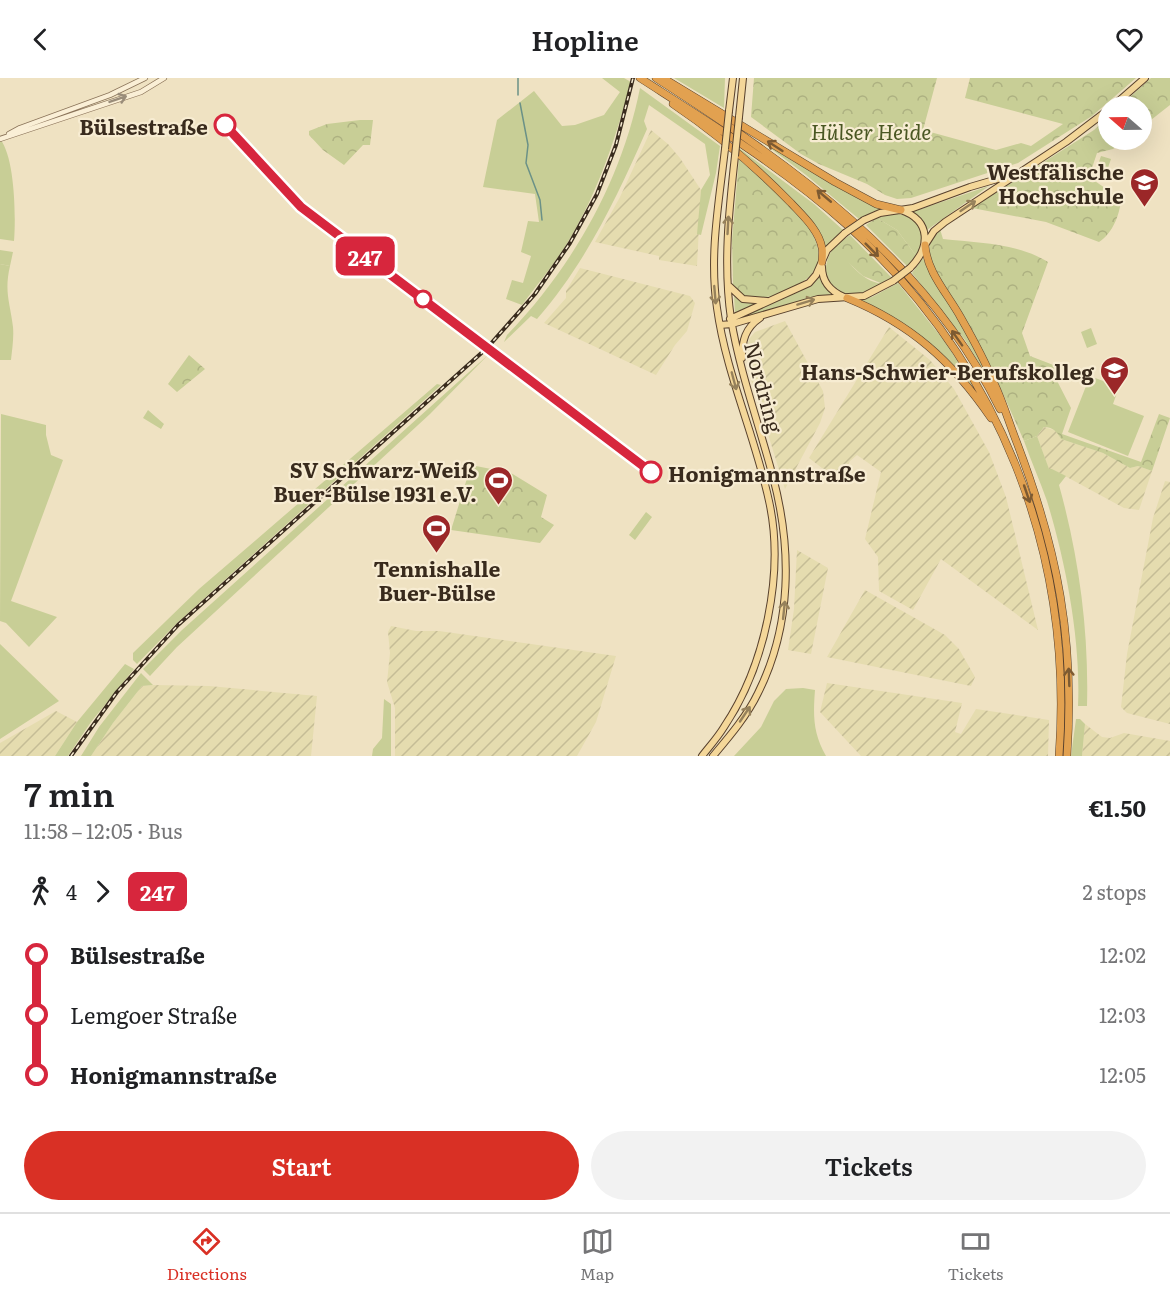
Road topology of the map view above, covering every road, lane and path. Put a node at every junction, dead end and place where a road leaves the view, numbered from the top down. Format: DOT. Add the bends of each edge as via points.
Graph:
graph roads {
  1 [pos="145,78"];
  2 [pos="164,78"];
  3 [pos="639,78"];
  4 [pos="656,78"];
  5 [pos="663,78"];
  6 [pos="733,78"];
  7 [pos="743,78"];
  8 [pos="1145,78"];
  9 [pos="1124,96"];
  10 [pos="1098,118"];
  11 [pos="1,139"];
  12 [pos="1017,173"];
  13 [pos="901,210"];
  14 [pos="925,245"];
  15 [pos="822,262"];
  16 [pos="728,284"];
  17 [pos="847,298"];
  18 [pos="771,301"];
  19 [pos="766,315"];
  20 [pos="732,321"];
  21 [pos="720,325"];
  22 [pos="741,370"];
  23 [pos="1006,440"];
  24 [pos="1017,444"];
  25 [pos="702,756"];
  26 [pos="713,756"];
  27 [pos="1059,756"];
  28 [pos="1067,756"];
  1 -- 11 [label="street"];
  11 -- 2 [label="street, one-way" via="141,92"];
  3 -- 15 [label="highway" via="713,132 771,183 818,236"];
  3 -- 23 [label="highway, one-way" via="738,140 846,224 933,318 975,380"];
  24 -- 4 [label="highway, one-way" via="991,390 961,344 929,299 892,258 854,221 779,161"];
  13 -- 5 [label="highway, one-way" via="879,205 835,182"];
  6 -- 21 [label="main road, Nordring, one-way, bridge" via="714,258"];
  16 -- 7 [label="main road, Nordring, one-way, bridge" via="728,228"];
  8 -- 9 [label="main road"];
  10 -- 12 [label="main road"];
  12 -- 13 [label="main road"];
  14 -- 12 [label="main road, one-way" via="937,228"];
  13 -- 14 [label="main road" via="920,224"];
  13 -- 15 [label="main road, bridge" via="880,213 844,233 827,250"];
  14 -- 17 [label="main road, bridge" via="910,268 893,281 871,294"];
  14 -- 24 [label="highway" via="928,264 995,384"];
  15 -- 17 [label="main road" via="827,285"];
  15 -- 18 [label="main road" via="809,283"];
  16 -- 18 [label="main road" via="743,299"];
  16 -- 20 [label="main road, Nordring"];
  19 -- 17 [label="main road, one-way" via="818,299"];
  17 -- 23 [label="highway" via="912,332 938,354 965,382"];
  18 -- 20 [label="main road"];
  19 -- 20 [label="main road"];
  19 -- 22 [label="main road" via="745,334"];
  20 -- 21 [label="main road"];
  20 -- 22 [label="main road, Nordring"];
  21 -- 25 [label="main road, Nordring, one-way" via="770,501 774,581 760,649 735,709"];
  26 -- 22 [label="main road, Nordring, one-way" via="746,713 766,676 781,627 786,586 786,548 778,497"];
  23 -- 27 [label="highway, one-way" via="1036,521 1052,586 1061,677"];
  28 -- 24 [label="highway, one-way" via="1068,659 1059,584 1044,519"];
}
